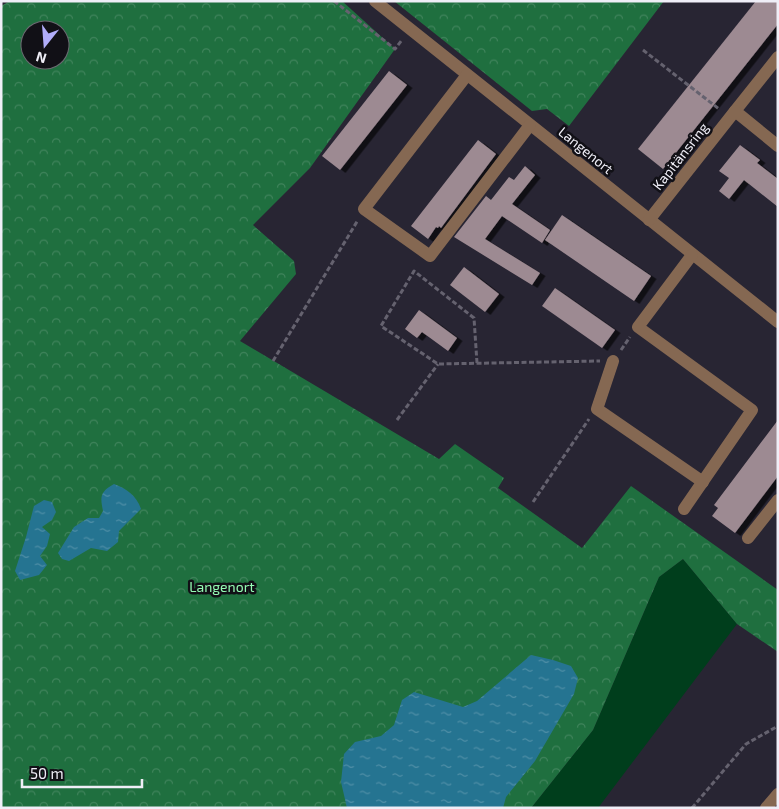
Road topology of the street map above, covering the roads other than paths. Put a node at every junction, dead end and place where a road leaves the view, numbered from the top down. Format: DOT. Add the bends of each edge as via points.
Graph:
graph roads {
  1 [pos="375,1"];
  2 [pos="778,57"];
  3 [pos="467,75"];
  4 [pos="732,114"];
  5 [pos="530,125"];
  6 [pos="778,146"];
  7 [pos="649,220"];
  8 [pos="692,255"];
  9 [pos="778,322"];
  10 [pos="613,361"];
  11 [pos="703,482"];
  12 [pos="778,500"];
  13 [pos="684,509"];
  14 [pos="748,538"];
  15 [pos="778,794"];
  16 [pos="766,808"];
  1 -- 3 [label="street, Langenort"];
  2 -- 4 [label="street, Kapitänsring"];
  3 -- 5 [label="street, Langenort"];
  3 -- 5 [label="street" via="364,209 430,256"];
  4 -- 6 [label="street"];
  4 -- 7 [label="street, Kapitänsring"];
  5 -- 7 [label="street, Langenort"];
  7 -- 8 [label="street, Langenort"];
  8 -- 9 [label="street, Langenort"];
  8 -- 11 [label="street" via="638,327 752,410"];
  10 -- 11 [label="street" via="597,408"];
  11 -- 13 [label="street"];
  12 -- 14 [label="street"];
  15 -- 16 [label="street"];
}
